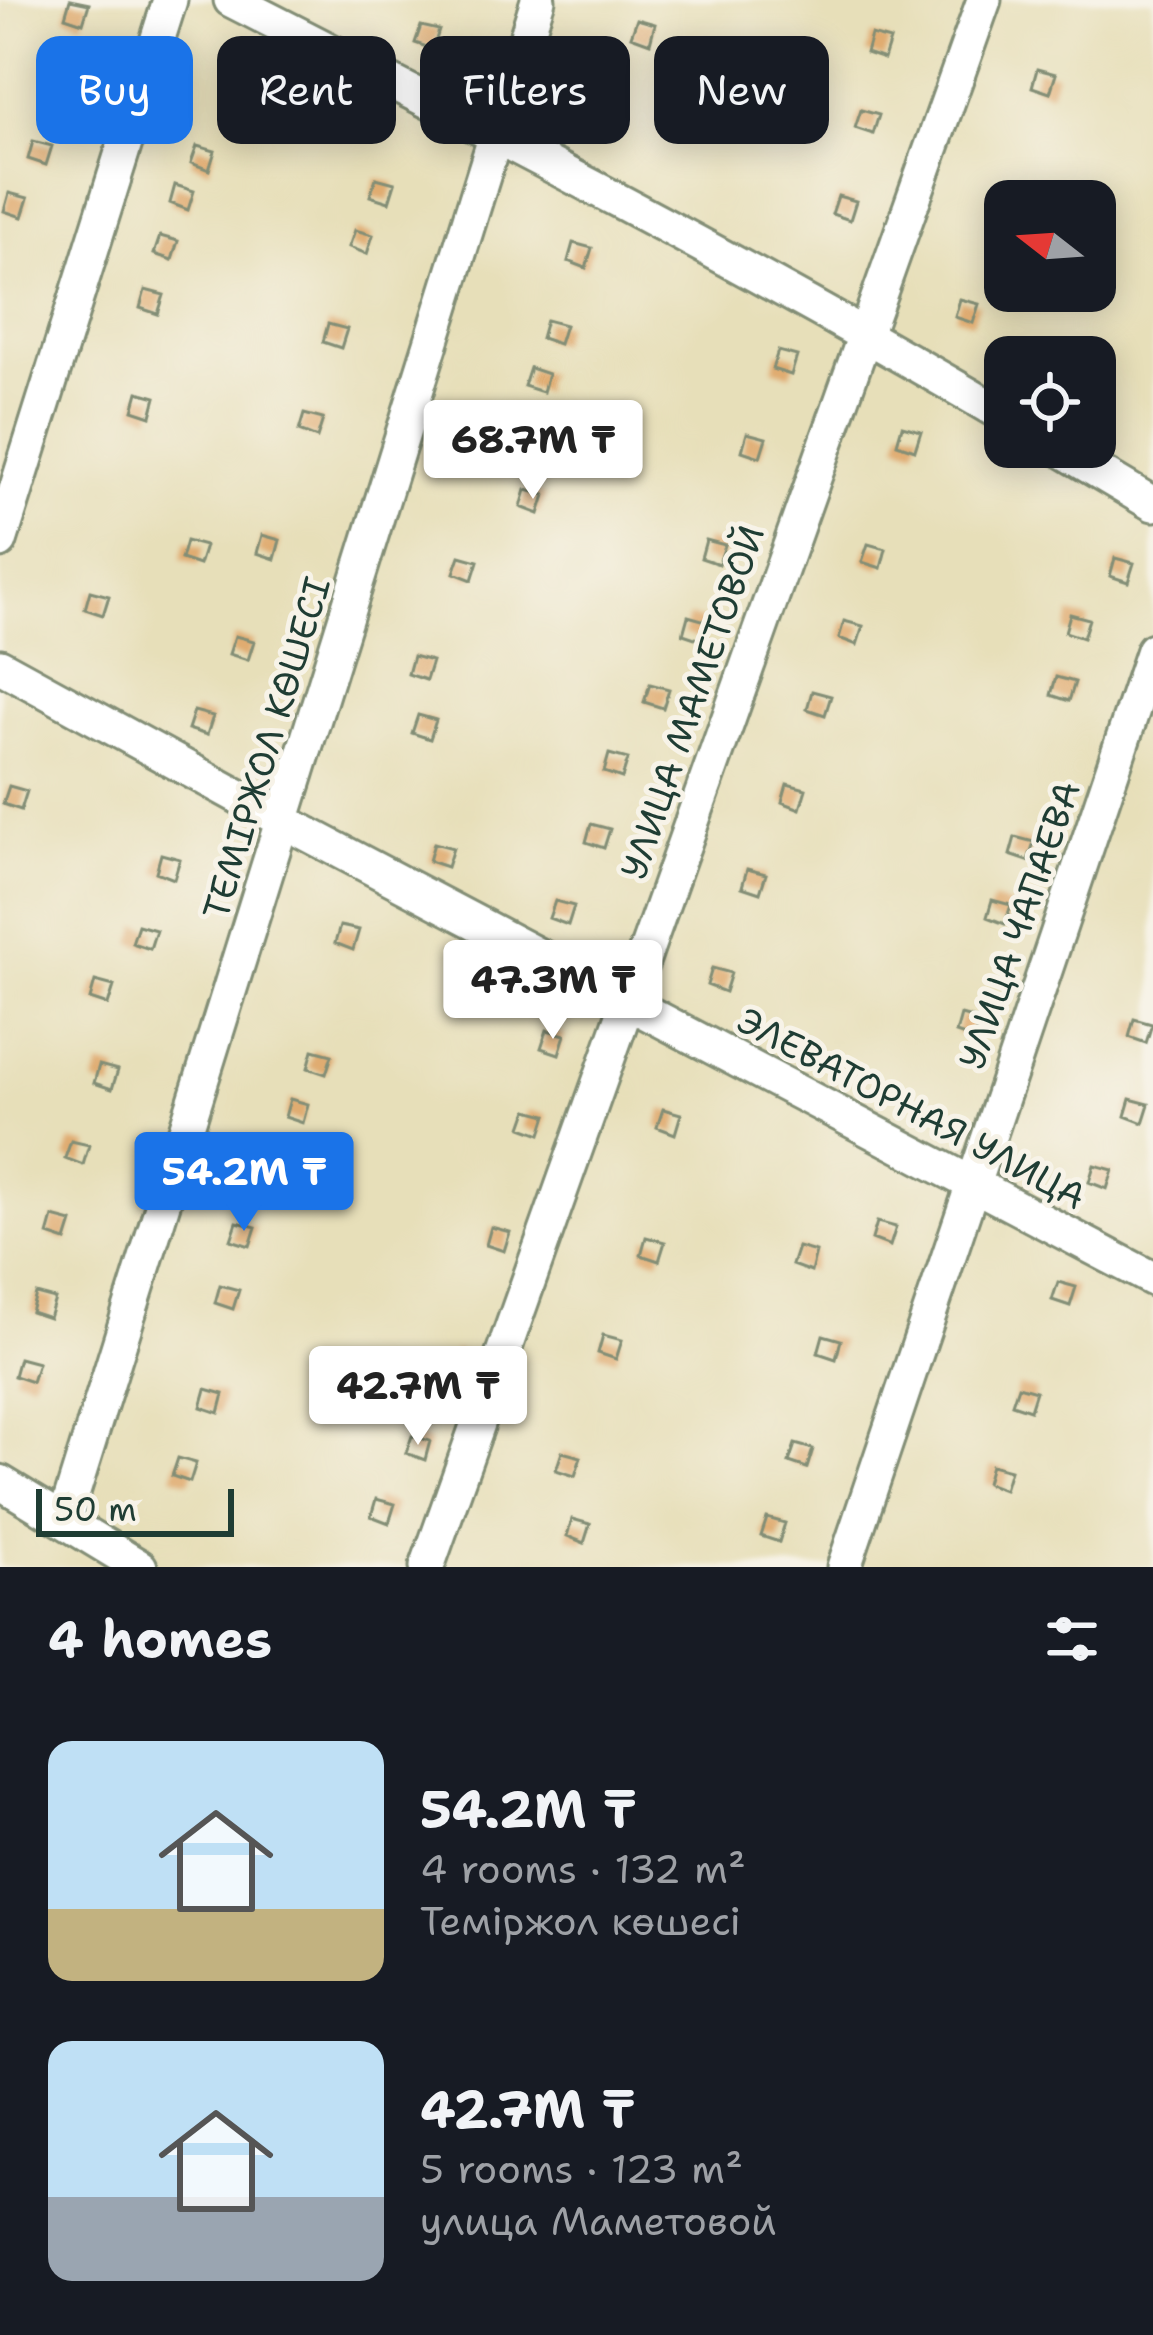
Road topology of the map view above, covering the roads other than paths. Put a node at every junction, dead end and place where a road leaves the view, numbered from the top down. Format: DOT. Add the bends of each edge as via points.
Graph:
graph roads {
  1 [pos="170,0"];
  2 [pos="231,0"];
  3 [pos="538,0"];
  4 [pos="984,0"];
  5 [pos="526,36"];
  6 [pos="420,96"];
  7 [pos="492,144"];
  8 [pos="514,144"];
  9 [pos="864,333"];
  10 [pos="984,404"];
  11 [pos="1092,468"];
  12 [pos="1153,504"];
  13 [pos="0,542"];
  14 [pos="1153,650"];
  15 [pos="0,666"];
  16 [pos="285,822"];
  17 [pos="627,1004"];
  18 [pos="974,1182"];
  19 [pos="1153,1279"];
  20 [pos="0,1482"];
  21 [pos="65,1518"];
  22 [pos="140,1567"];
  23 [pos="428,1567"];
  24 [pos="844,1567"];
  1 -- 13 [label="street"];
  2 -- 6 [label="street"];
  3 -- 5 [label="street, ТЕМІРЖОЛ КӨШЕСІ"];
  4 -- 9 [label="street, УЛИЦА МАМЕТОВОЙ"];
  7 -- 16 [label="street, ТЕМІРЖОЛ КӨШЕСІ"];
  8 -- 9 [label="street"];
  9 -- 10 [label="street"];
  9 -- 17 [label="street, УЛИЦА МАМЕТОВОЙ"];
  11 -- 12 [label="street"];
  14 -- 18 [label="street, УЛИЦА ЧАПАЕВА"];
  15 -- 16 [label="street, ЭЛЕВАТОРНАЯ УЛИЦА"];
  16 -- 17 [label="street, ЭЛЕВАТОРНАЯ УЛИЦА"];
  16 -- 21 [label="street, ТЕМІРЖОЛ КӨШЕСІ"];
  17 -- 18 [label="street, ЭЛЕВАТОРНАЯ УЛИЦА"];
  17 -- 23 [label="street, УЛИЦА МАМЕТОВОЙ"];
  18 -- 19 [label="street, ЭЛЕВАТОРНАЯ УЛИЦА"];
  18 -- 24 [label="street, УЛИЦА ЧАПАЕВА"];
  20 -- 21 [label="street"];
  21 -- 22 [label="street"];
}
